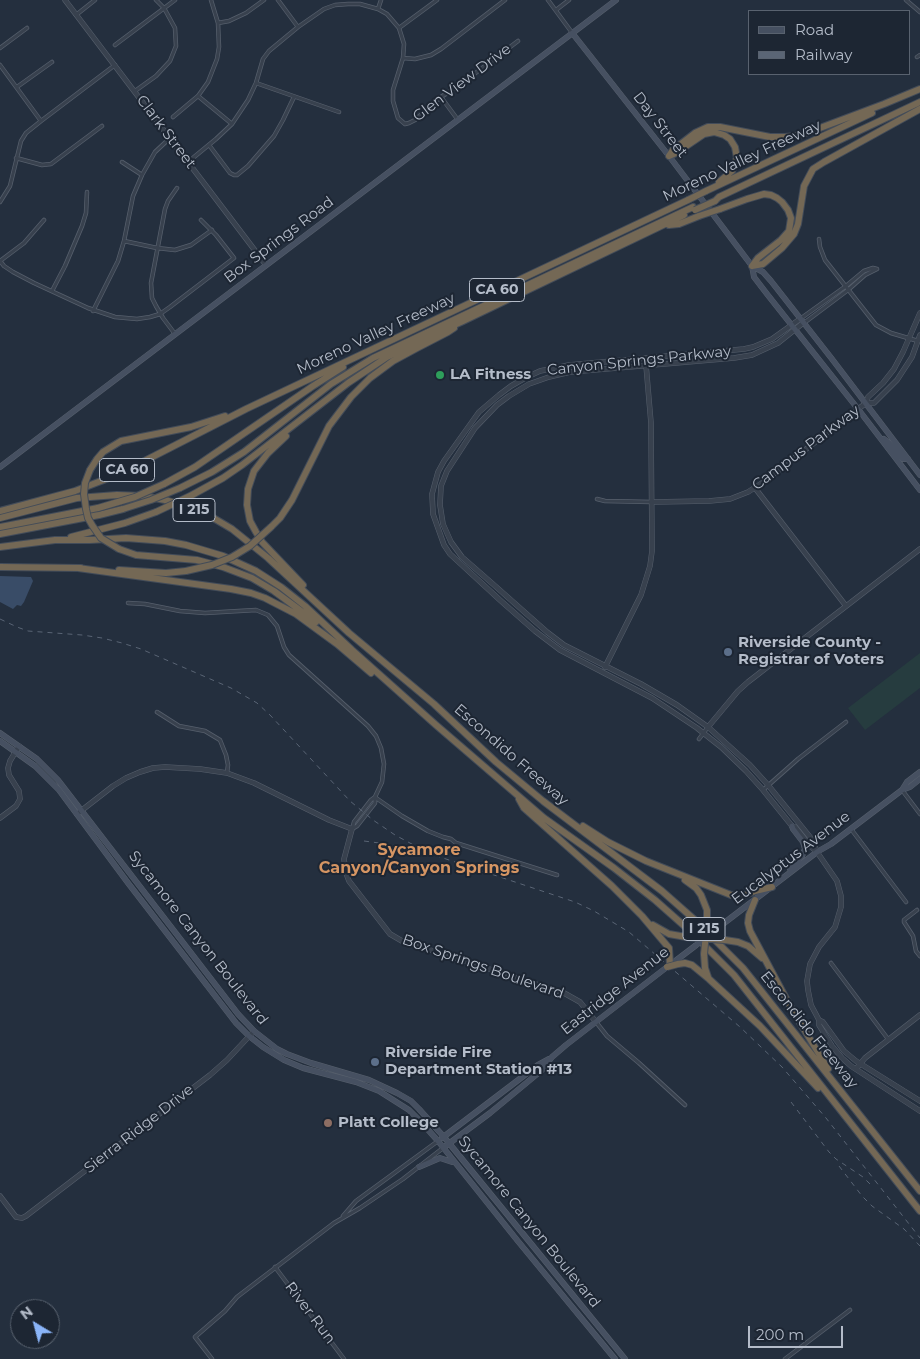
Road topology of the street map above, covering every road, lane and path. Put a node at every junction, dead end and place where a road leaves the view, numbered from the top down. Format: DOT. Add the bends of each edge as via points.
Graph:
graph roads {
  1 [pos="65,0"];
  2 [pos="95,0"];
  3 [pos="156,0"];
  4 [pos="175,0"];
  5 [pos="210,0"];
  6 [pos="264,0"];
  7 [pos="278,0"];
  8 [pos="381,0"];
  9 [pos="437,0"];
  10 [pos="505,0"];
  11 [pos="548,0"];
  12 [pos="569,0"];
  13 [pos="616,0"];
  14 [pos="906,0"];
  15 [pos="349,2"];
  16 [pos="164,8"];
  17 [pos="378,9"];
  18 [pos="556,10"];
  19 [pos="920,12"];
  20 [pos="76,15"];
  21 [pos="218,23"];
  22 [pos="298,27"];
  23 [pos="27,28"];
  24 [pos="399,28"];
  25 [pos="573,34"];
  26 [pos="518,41"];
  27 [pos="115,45"];
  28 [pos="0,48"];
  29 [pos="403,58"];
  30 [pos="52,62"];
  31 [pos="0,64"];
  32 [pos="115,66"];
  33 [pos="256,83"];
  34 [pos="17,88"];
  35 [pos="920,89"];
  36 [pos="135,91"];
  37 [pos="198,96"];
  38 [pos="294,97"];
  39 [pos="441,97"];
  40 [pos="920,102"];
  41 [pos="920,109"];
  42 [pos="339,112"];
  43 [pos="173,117"];
  44 [pos="41,120"];
  45 [pos="458,120"];
  46 [pos="232,124"];
  47 [pos="102,126"];
  48 [pos="170,138"];
  49 [pos="209,145"];
  50 [pos="669,156"];
  51 [pos="16,158"];
  52 [pos="122,162"];
  53 [pos="188,162"];
  54 [pos="142,176"];
  55 [pos="177,188"];
  56 [pos="707,191"];
  57 [pos="87,192"];
  58 [pos="0,202"];
  59 [pos="696,211"];
  60 [pos="44,220"];
  61 [pos="201,220"];
  62 [pos="212,230"];
  63 [pos="819,239"];
  64 [pos="124,241"];
  65 [pos="157,248"];
  66 [pos="0,260"];
  67 [pos="266,265"];
  68 [pos="752,266"];
  69 [pos="847,288"];
  70 [pos="52,291"];
  71 [pos="93,310"];
  72 [pos="920,313"];
  73 [pos="160,314"];
  74 [pos="464,321"];
  75 [pos="802,321"];
  76 [pos="794,327"];
  77 [pos="175,335"];
  78 [pos="920,336"];
  79 [pos="909,338"];
  80 [pos="918,341"];
  81 [pos="368,352"];
  82 [pos="646,358"];
  83 [pos="646,366"];
  84 [pos="866,403"];
  85 [pos="246,409"];
  86 [pos="858,409"];
  87 [pos="300,420"];
  88 [pos="878,434"];
  89 [pos="908,459"];
  90 [pos="0,467"];
  91 [pos="920,475"];
  92 [pos="755,488"];
  93 [pos="920,490"];
  94 [pos="598,500"];
  95 [pos="652,502"];
  96 [pos="0,511"];
  97 [pos="0,518"];
  98 [pos="0,527"];
  99 [pos="0,534"];
  100 [pos="54,540"];
  101 [pos="0,547"];
  102 [pos="920,549"];
  103 [pos="0,567"];
  104 [pos="78,568"];
  105 [pos="128,603"];
  106 [pos="846,606"];
  107 [pos="349,633"];
  108 [pos="352,650"];
  109 [pos="606,666"];
  110 [pos="603,673"];
  111 [pos="157,712"];
  112 [pos="846,722"];
  113 [pos="436,725"];
  114 [pos="708,727"];
  115 [pos="0,733"];
  116 [pos="704,733"];
  117 [pos="699,739"];
  118 [pos="0,741"];
  119 [pos="18,749"];
  120 [pos="920,772"];
  121 [pos="227,773"];
  122 [pos="920,780"];
  123 [pos="768,785"];
  124 [pos="763,790"];
  125 [pos="902,790"];
  126 [pos="516,794"];
  127 [pos="375,797"];
  128 [pos="543,801"];
  129 [pos="80,812"];
  130 [pos="920,814"];
  131 [pos="0,818"];
  132 [pos="792,826"];
  133 [pos="352,829"];
  134 [pos="851,829"];
  135 [pos="817,852"];
  136 [pos="673,873"];
  137 [pos="557,875"];
  138 [pos="779,881"];
  139 [pos="772,886"];
  140 [pos="755,900"];
  141 [pos="906,902"];
  142 [pos="917,910"];
  143 [pos="642,916"];
  144 [pos="705,938"];
  145 [pos="695,946"];
  146 [pos="920,956"];
  147 [pos="765,961"];
  148 [pos="831,963"];
  149 [pos="670,964"];
  150 [pos="709,979"];
  151 [pos="920,1015"];
  152 [pos="819,1020"];
  153 [pos="596,1022"];
  154 [pos="254,1031"];
  155 [pos="249,1036"];
  156 [pos="888,1040"];
  157 [pos="552,1057"];
  158 [pos="860,1062"];
  159 [pos="856,1069"];
  160 [pos="353,1074"];
  161 [pos="338,1077"];
  162 [pos="836,1085"];
  163 [pos="920,1101"];
  164 [pos="685,1105"];
  165 [pos="920,1111"];
  166 [pos="853,1127"];
  167 [pos="444,1137"];
  168 [pos="438,1141"];
  169 [pos="449,1144"];
  170 [pos="443,1148"];
  171 [pos="455,1163"];
  172 [pos="419,1167"];
  173 [pos="920,1192"];
  174 [pos="0,1196"];
  175 [pos="920,1211"];
  176 [pos="340,1218"];
  177 [pos="275,1267"];
  178 [pos="850,1310"];
  179 [pos="212,1359"];
  180 [pos="344,1359"];
  181 [pos="615,1359"];
  182 [pos="625,1359"];
  183 [pos="785,1359"];
  1 -- 20 [label="street, Clark Street"];
  2 -- 20 [label="street"];
  3 -- 16 [label="street"];
  4 -- 16 [label="street"];
  5 -- 21 [label="street"];
  6 -- 21 [label="street" via="246,13"];
  7 -- 22 [label="street"];
  8 -- 17 [label="street"];
  9 -- 24 [label="street"];
  10 -- 29 [label="street" via="431,55"];
  11 -- 18 [label="street, Day Street"];
  12 -- 18 [label="street"];
  13 -- 25 [label="main road, Box Springs Road"];
  14 -- 19 [label="street"];
  15 -- 17 [label="street"];
  15 -- 22 [label="street" via="324,9"];
  16 -- 27 [label="street"];
  16 -- 36 [label="street" via="175,28 176,46 170,61"];
  17 -- 24 [label="street"];
  18 -- 25 [label="street, Day Street"];
  20 -- 32 [label="street, Clark Street"];
  21 -- 37 [label="street" via="220,47 217,59 208,82"];
  22 -- 33 [label="street" via="269,51"];
  23 -- 28 [label="street"];
  24 -- 29 [label="street" via="404,44"];
  25 -- 45 [label="main road, Box Springs Road"];
  25 -- 50 [label="main road, Day Street"];
  26 -- 39 [label="street, Glen View Drive"];
  29 -- 39 [label="street, Glen View Drive" via="393,90 398,118 405,124 409,123"];
  30 -- 34 [label="street"];
  31 -- 34 [label="street"];
  32 -- 36 [label="street, Clark Street"];
  32 -- 44 [label="street"];
  33 -- 38 [label="street"];
  33 -- 46 [label="street"];
  34 -- 44 [label="street"];
  35 -- 50 [label="highway" via="795,136 770,137 720,126 708,127 695,133"];
  35 -- 56 [label="highway, Moreno Valley Freeway / CA 60"];
  36 -- 48 [label="street, Clark Street"];
  37 -- 43 [label="street"];
  37 -- 46 [label="street"];
  38 -- 42 [label="street"];
  38 -- 49 [label="street" via="274,136 237,175 230,173"];
  39 -- 45 [label="street"];
  40 -- 59 [label="highway, Moreno Valley Freeway / CA 60, bridge" via="716,198"];
  41 -- 68 [label="highway" via="813,170 804,186 794,234 763,264"];
  44 -- 51 [label="street" via="26,133"];
  45 -- 67 [label="main road, Box Springs Road"];
  46 -- 49 [label="street"];
  47 -- 51 [label="street" via="51,164 42,165"];
  48 -- 53 [label="street, Clark Street"];
  48 -- 54 [label="street" via="155,152"];
  49 -- 53 [label="street"];
  50 -- 56 [label="highway" via="704,134 720,133 730,139 737,154 735,166"];
  50 -- 68 [label="main road, Day Street"];
  51 -- 58 [label="street" via="10,186"];
  52 -- 54 [label="street"];
  53 -- 67 [label="street, Clark Street"];
  54 -- 64 [label="street" via="133,196"];
  55 -- 65 [label="street" via="165,209"];
  56 -- 81 [label="highway, Moreno Valley Freeway / CA 60, bridge"];
  57 -- 70 [label="street" via="82,226"];
  59 -- 68 [label="highway, bridge" via="720,209 764,194 782,202 791,218 789,231"];
  59 -- 74 [label="highway, Moreno Valley Freeway / CA 60"];
  59 -- 99 [label="highway, bridge" via="373,358 332,384 244,452 180,488 123,509"];
  60 -- 66 [label="street" via="24,243"];
  61 -- 62 [label="street"];
  62 -- 65 [label="street" via="191,246 175,250"];
  62 -- 73 [label="street" via="234,258"];
  63 -- 69 [label="street" via="825,260"];
  64 -- 65 [label="street"];
  64 -- 71 [label="street" via="118,261"];
  65 -- 73 [label="street" via="151,290"];
  66 -- 70 [label="street" via="13,272"];
  67 -- 77 [label="main road, Box Springs Road"];
  68 -- 75 [label="main road, Day Street" via="763,272"];
  68 -- 76 [label="main road, Day Street" via="754,277"];
  69 -- 69 [label="street" via="865,275 877,269 864,271"];
  69 -- 75 [label="street"];
  69 -- 79 [label="street" via="876,325"];
  70 -- 71 [label="street"];
  71 -- 73 [label="street" via="127,319"];
  72 -- 79 [label="street, Campus Parkway"];
  73 -- 77 [label="street"];
  74 -- 87 [label="highway, Moreno Valley Freeway / CA 60" via="377,363"];
  74 -- 104 [label="highway, bridge" via="392,361 351,397 329,426 292,500 271,527 250,546 212,565 186,571 166,573"];
  75 -- 76 [label="street, Canyon Springs Parkway"];
  75 -- 84 [label="main road, Day Street"];
  76 -- 82 [label="street, Canyon Springs Parkway" via="744,349"];
  76 -- 83 [label="street, Canyon Springs Parkway" via="778,343 752,354"];
  76 -- 86 [label="main road, Day Street"];
  77 -- 90 [label="main road, Box Springs Road"];
  78 -- 80 [label="street, Campus Parkway"];
  79 -- 80 [label="street"];
  79 -- 84 [label="street, Campus Parkway" via="894,369"];
  80 -- 84 [label="street, Campus Parkway" via="892,386 874,403"];
  81 -- 85 [label="highway, Moreno Valley Freeway / CA 60"];
  81 -- 98 [label="highway, bridge" via="164,484 98,508"];
  82 -- 83 [label="street"];
  82 -- 110 [label="street, Canyon Springs Parkway" via="558,367 540,371 511,386 490,401 470,424 438,472 432,494 435,521 450,554 551,644"];
  83 -- 95 [label="street"];
  83 -- 109 [label="street, Canyon Springs Parkway" via="565,373 538,380 518,391 481,421 454,458 441,486 443,524 462,557 555,638"];
  84 -- 86 [label="street, Campus Parkway"];
  84 -- 89 [label="main road, Day Street"];
  85 -- 96 [label="highway, Moreno Valley Freeway / CA 60" via="119,474 75,491"];
  85 -- 108 [label="highway, bridge" via="191,427 121,441 103,452 85,483 88,518 102,538 119,550 197,560 238,572 281,595"];
  86 -- 88 [label="main road, Day Street"];
  86 -- 92 [label="street, Campus Parkway"];
  87 -- 100 [label="highway, Moreno Valley Freeway / CA 60, bridge" via="242,465 192,495 125,523"];
  87 -- 107 [label="highway" via="254,471 248,489 248,513 262,542"];
  88 -- 89 [label="main road" via="903,459"];
  88 -- 93 [label="main road, Day Street"];
  89 -- 91 [label="main road, Day Street"];
  92 -- 95 [label="street, Campus Parkway" via="740,496 718,500"];
  92 -- 106 [label="street"];
  94 -- 95 [label="street, Campus Parkway"];
  95 -- 109 [label="street" via="652,551 646,580"];
  97 -- 107 [label="highway, Escondido Freeway / I 215" via="96,496 143,496 186,506 210,516 239,535"];
  100 -- 101 [label="highway, Escondido Freeway / I 215"];
  100 -- 108 [label="highway, Escondido Freeway / I 215" via="143,538 186,545 223,556 281,587"];
  102 -- 106 [label="street"];
  103 -- 104 [label="highway"];
  104 -- 113 [label="highway" via="231,589 265,598 296,614 337,644"];
  105 -- 127 [label="street" via="205,613 256,610 268,615 277,626 289,655 376,736 384,764 382,782"];
  106 -- 114 [label="street" via="748,682"];
  107 -- 128 [label="highway, Escondido Freeway / I 215"];
  108 -- 113 [label="highway, Escondido Freeway / I 215"];
  109 -- 110 [label="street"];
  109 -- 114 [label="street" via="641,684"];
  110 -- 116 [label="street, Canyon Springs Parkway" via="652,698"];
  111 -- 121 [label="street" via="179,726 205,731 220,740 226,755"];
  112 -- 123 [label="street"];
  113 -- 126 [label="highway, Escondido Freeway / I 215"];
  114 -- 116 [label="street"];
  114 -- 123 [label="street"];
  115 -- 119 [label="main road, Sycamore Canyon Boulevard"];
  116 -- 117 [label="street"];
  116 -- 124 [label="street, Canyon Springs Parkway"];
  118 -- 119 [label="main road, Sycamore Canyon Boulevard"];
  119 -- 129 [label="main road, Sycamore Canyon Boulevard"];
  119 -- 131 [label="street" via="8,764 8,770 20,799"];
  120 -- 125 [label="main road, Eucalyptus Avenue" via="906,782"];
  121 -- 129 [label="street" via="165,767 146,770 119,782"];
  121 -- 133 [label="street"];
  122 -- 125 [label="main road, Eucalyptus Avenue"];
  123 -- 124 [label="street"];
  123 -- 135 [label="street" via="814,842"];
  124 -- 132 [label="street, Canyon Springs Parkway"];
  125 -- 130 [label="street"];
  125 -- 134 [label="main road, Eucalyptus Avenue"];
  126 -- 143 [label="highway" via="524,808"];
  126 -- 166 [label="highway, Escondido Freeway / I 215" via="648,894 690,931 734,975"];
  127 -- 133 [label="street" via="375,803"];
  127 -- 137 [label="street" via="443,838"];
  128 -- 136 [label="highway" via="608,842"];
  128 -- 162 [label="highway, Escondido Freeway / I 215" via="696,921 743,968"];
  129 -- 154 [label="main road, Sycamore Canyon Boulevard"];
  129 -- 155 [label="main road, Sycamore Canyon Boulevard" via="128,883"];
  132 -- 135 [label="street, Canyon Springs Parkway"];
  132 -- 138 [label="main road" via="805,849"];
  133 -- 153 [label="street, Box Springs Boulevard" via="344,859 349,881 390,934 402,941 564,993 580,1002"];
  134 -- 135 [label="main road, Eucalyptus Avenue"];
  134 -- 141 [label="street"];
  135 -- 138 [label="main road, Eucalyptus Avenue"];
  135 -- 152 [label="street" via="837,881 842,901 835,927 814,955 808,973 809,998"];
  136 -- 139 [label="highway" via="736,896"];
  136 -- 144 [label="highway, bridge" via="690,883 701,895 707,910"];
  138 -- 139 [label="main road, Eucalyptus Avenue"];
  139 -- 140 [label="main road, Eucalyptus Avenue"];
  140 -- 144 [label="main road, Eucalyptus Avenue, bridge"];
  140 -- 147 [label="highway" via="748,923"];
  142 -- 146 [label="street" via="904,922"];
  143 -- 144 [label="highway, bridge" via="669,934"];
  143 -- 149 [label="highway" via="669,948"];
  144 -- 145 [label="main road, Eucalyptus Avenue, bridge"];
  144 -- 147 [label="highway, bridge" via="738,942"];
  144 -- 150 [label="highway, bridge" via="705,968"];
  145 -- 149 [label="main road, Eastridge Avenue"];
  147 -- 162 [label="highway"];
  148 -- 156 [label="street"];
  149 -- 150 [label="highway" via="692,965"];
  149 -- 153 [label="main road, Eastridge Avenue"];
  150 -- 166 [label="highway" via="760,1026"];
  151 -- 156 [label="street"];
  152 -- 158 [label="street" via="844,1051"];
  152 -- 159 [label="street" via="837,1053"];
  153 -- 157 [label="main road, Eastridge Avenue"];
  153 -- 164 [label="street, Box Springs Boulevard" via="607,1036"];
  154 -- 155 [label="street, Sierra Ridge Drive"];
  154 -- 160 [label="main road, Sycamore Canyon Boulevard" via="277,1049 297,1058"];
  155 -- 161 [label="main road, Sycamore Canyon Boulevard" via="288,1062"];
  155 -- 174 [label="street, Sierra Ridge Drive" via="210,1075 26,1216 18,1218 14,1215"];
  156 -- 158 [label="street"];
  157 -- 167 [label="main road, Eastridge Avenue"];
  157 -- 169 [label="main road, Eastridge Avenue" via="538,1073"];
  158 -- 159 [label="street"];
  158 -- 163 [label="street"];
  159 -- 165 [label="street"];
  160 -- 161 [label="main road"];
  160 -- 167 [label="main road, Sycamore Canyon Boulevard" via="410,1101"];
  161 -- 168 [label="main road, Sycamore Canyon Boulevard" via="380,1091 397,1101"];
  162 -- 173 [label="highway, Escondido Freeway / I 215"];
  166 -- 175 [label="highway, Escondido Freeway / I 215"];
  167 -- 168 [label="main road, Eastridge Avenue"];
  167 -- 169 [label="main road, Sycamore Canyon Boulevard"];
  168 -- 170 [label="main road, Sycamore Canyon Boulevard"];
  168 -- 176 [label="street, Eastridge Avenue" via="356,1202"];
  169 -- 170 [label="main road, Eastridge Avenue"];
  169 -- 182 [label="main road, Sycamore Canyon Boulevard"];
  170 -- 171 [label="main road, Sycamore Canyon Boulevard"];
  170 -- 172 [label="street, Eastridge Avenue"];
  171 -- 172 [label="main road" via="440,1158"];
  171 -- 181 [label="main road, Sycamore Canyon Boulevard"];
  172 -- 176 [label="street, Eastridge Avenue"];
  176 -- 177 [label="street, Eastridge Avenue"];
  177 -- 179 [label="street, Eastridge Avenue" via="195,1337"];
  177 -- 180 [label="street, River Run"];
  178 -- 183 [label="street"];
}
